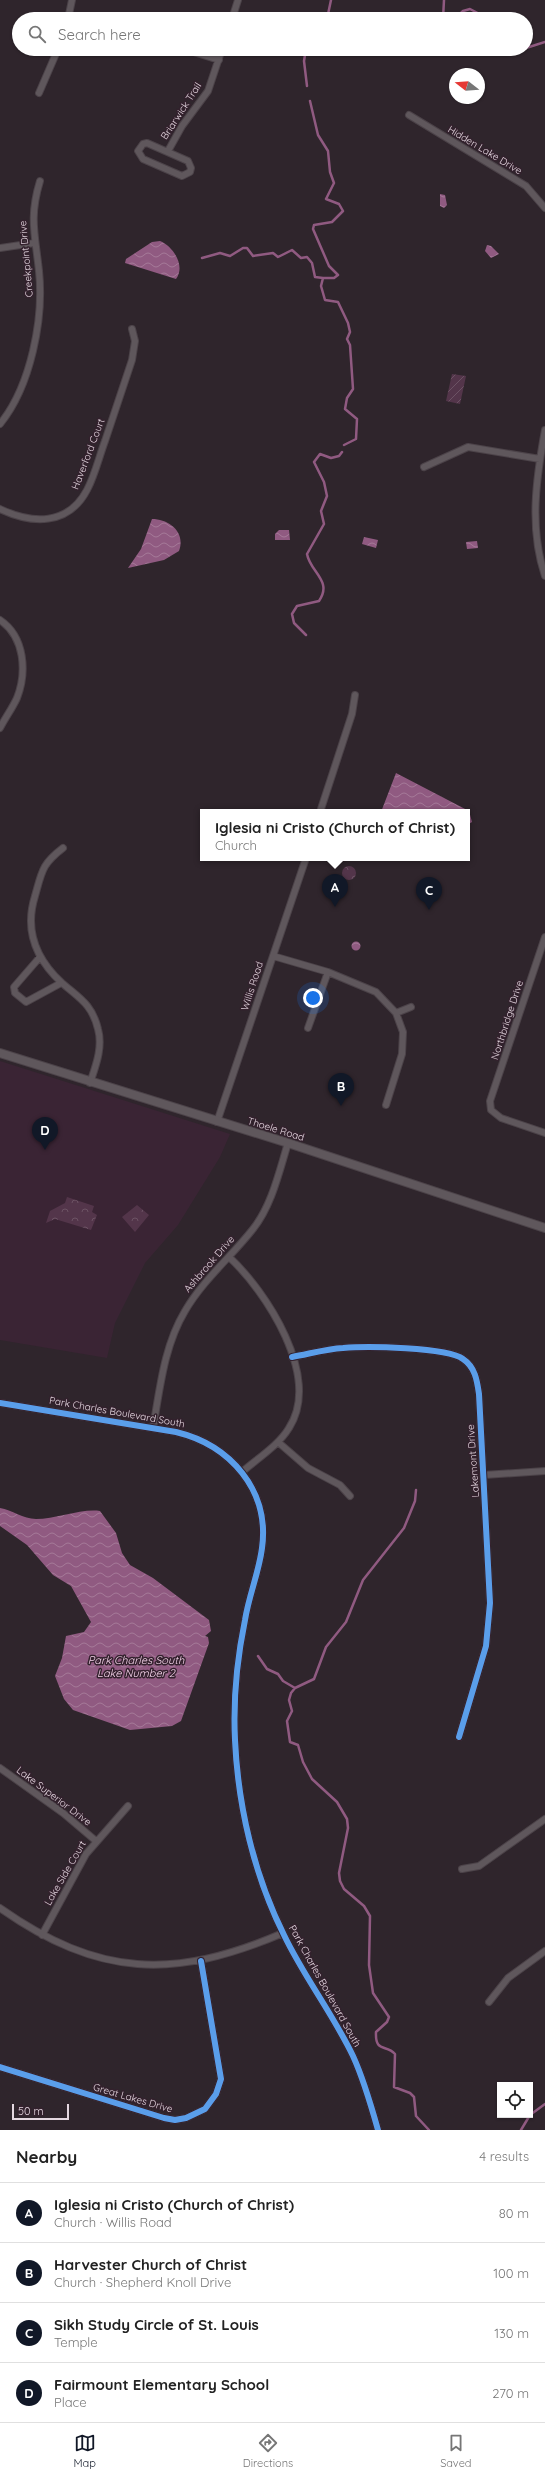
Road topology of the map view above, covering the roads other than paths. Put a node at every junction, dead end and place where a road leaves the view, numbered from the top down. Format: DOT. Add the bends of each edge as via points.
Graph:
graph roads {
  1 [pos="72,0"];
  2 [pos="238,0"];
  3 [pos="69,12"];
  4 [pos="234,12"];
  5 [pos="55,56"];
  6 [pos="206,56"];
  7 [pos="220,56"];
  8 [pos="219,60"];
  9 [pos="39,93"];
  10 [pos="409,116"];
  11 [pos="168,151"];
  12 [pos="40,181"];
  13 [pos="545,208"];
  14 [pos="34,243"];
  15 [pos="0,248"];
  16 [pos="132,329"];
  17 [pos="0,424"];
  18 [pos="545,430"];
  19 [pos="540,459"];
  20 [pos="424,467"];
  21 [pos="0,509"];
  22 [pos="545,576"];
  23 [pos="0,620"];
  24 [pos="355,695"];
  25 [pos="0,728"];
  26 [pos="321,809"];
  27 [pos="63,848"];
  28 [pos="305,861"];
  29 [pos="545,937"];
  30 [pos="273,956"];
  31 [pos="40,957"];
  32 [pos="328,972"];
  33 [pos="61,983"];
  34 [pos="411,1008"];
  35 [pos="396,1013"];
  36 [pos="308,1028"];
  37 [pos="0,1053"];
  38 [pos="90,1083"];
  39 [pos="386,1105"];
  40 [pos="217,1122"];
  41 [pos="545,1133"];
  42 [pos="288,1143"];
  43 [pos="545,1228"];
  44 [pos="229,1256"];
  45 [pos="292,1357"];
  46 [pos="0,1403"];
  47 [pos="153,1428"];
  48 [pos="278,1442"];
  49 [pos="545,1471"];
  50 [pos="242,1472"];
  51 [pos="484,1475"];
  52 [pos="350,1496"];
  53 [pos="459,1737"];
  54 [pos="0,1768"];
  55 [pos="128,1806"];
  56 [pos="545,1819"];
  57 [pos="96,1841"];
  58 [pos="462,1870"];
  59 [pos="0,1908"];
  60 [pos="283,1933"];
  61 [pos="42,1935"];
  62 [pos="545,1951"];
  63 [pos="201,1961"];
  64 [pos="489,2002"];
  65 [pos="0,2067"];
  66 [pos="378,2130"];
  1 -- 3 [label="street"];
  2 -- 4 [label="street"];
  5 -- 9 [label="street"];
  6 -- 8 [label="street"];
  7 -- 8 [label="street, Briarwick Trail"];
  8 -- 11 [label="street, Briarwick Trail" via="208,91 182,126"];
  10 -- 13 [label="street, Hidden Lake Drive" via="526,186"];
  11 -- 11 [label="street, Briarwick Trail" via="147,143 138,151 143,159 178,175 187,175 191,168 190,163"];
  12 -- 14 [label="street, Creekpoint Drive" via="32,214"];
  14 -- 15 [label="street"];
  14 -- 17 [label="street, Creekpoint Drive" via="39,291 36,333 16,399"];
  16 -- 21 [label="street, Haverford Court" via="135,341 132,360 93,476 83,496 68,511 45,520 20,518"];
  18 -- 19 [label="street"];
  19 -- 20 [label="street" via="468,447"];
  19 -- 22 [label="street" via="534,510 537,545"];
  23 -- 25 [label="street" via="17,637 22,668 19,693"];
  24 -- 26 [label="street" via="352,714"];
  27 -- 31 [label="street" via="46,863 33,902 31,936"];
  28 -- 30 [label="street, Willis Road"];
  29 -- 41 [label="street, Northbridge Drive" via="490,1101 491,1110 501,1118"];
  30 -- 32 [label="street"];
  30 -- 40 [label="street, Willis Road"];
  31 -- 33 [label="street"];
  31 -- 33 [label="street" via="14,986 15,993 26,1002"];
  32 -- 35 [label="street" via="376,992"];
  32 -- 36 [label="street"];
  33 -- 38 [label="street" via="82,998 98,1028 99,1052"];
  34 -- 35 [label="street"];
  35 -- 39 [label="street" via="403,1032 402,1054"];
  37 -- 38 [label="main road, Thoele Road"];
  38 -- 40 [label="main road, Thoele Road"];
  40 -- 42 [label="main road, Thoele Road"];
  42 -- 43 [label="main road, Thoele Road"];
  42 -- 44 [label="street, Ashbrook Drive" via="262,1216"];
  44 -- 45 [label="street" via="244,1271 270,1306"];
  44 -- 47 [label="street, Ashbrook Drive" via="194,1296 176,1329 165,1364"];
  45 -- 48 [label="street" via="299,1393 289,1428"];
  45 -- 51 [label="street, Lakemont Drive" via="324,1350 362,1347 439,1351 457,1355 469,1364 477,1382"];
  46 -- 47 [label="street, Park Charles Boulevard South"];
  47 -- 50 [label="street, Park Charles Boulevard South" via="200,1439 221,1451"];
  48 -- 50 [label="street"];
  48 -- 52 [label="street" via="308,1468 340,1485"];
  49 -- 51 [label="street"];
  50 -- 60 [label="street, Park Charles Boulevard South" via="259,1505 263,1539 238,1662 236,1760 253,1852"];
  51 -- 53 [label="street, Lakemont Drive" via="491,1582 489,1625 486,1646"];
  54 -- 57 [label="street, Lake Superior Drive"];
  55 -- 57 [label="street, Lake Side Court"];
  56 -- 58 [label="street" via="479,1866"];
  57 -- 61 [label="street, Lake Side Court" via="79,1865"];
  59 -- 61 [label="street"];
  60 -- 63 [label="street" via="241,1950"];
  60 -- 66 [label="street, Park Charles Boulevard South" via="353,2056"];
  61 -- 63 [label="street" via="84,1953 126,1962 164,1965"];
  62 -- 64 [label="street" via="508,1978"];
  63 -- 65 [label="street, Great Lakes Drive" via="221,2079 211,2102 197,2114 175,2120 164,2118"];
}
